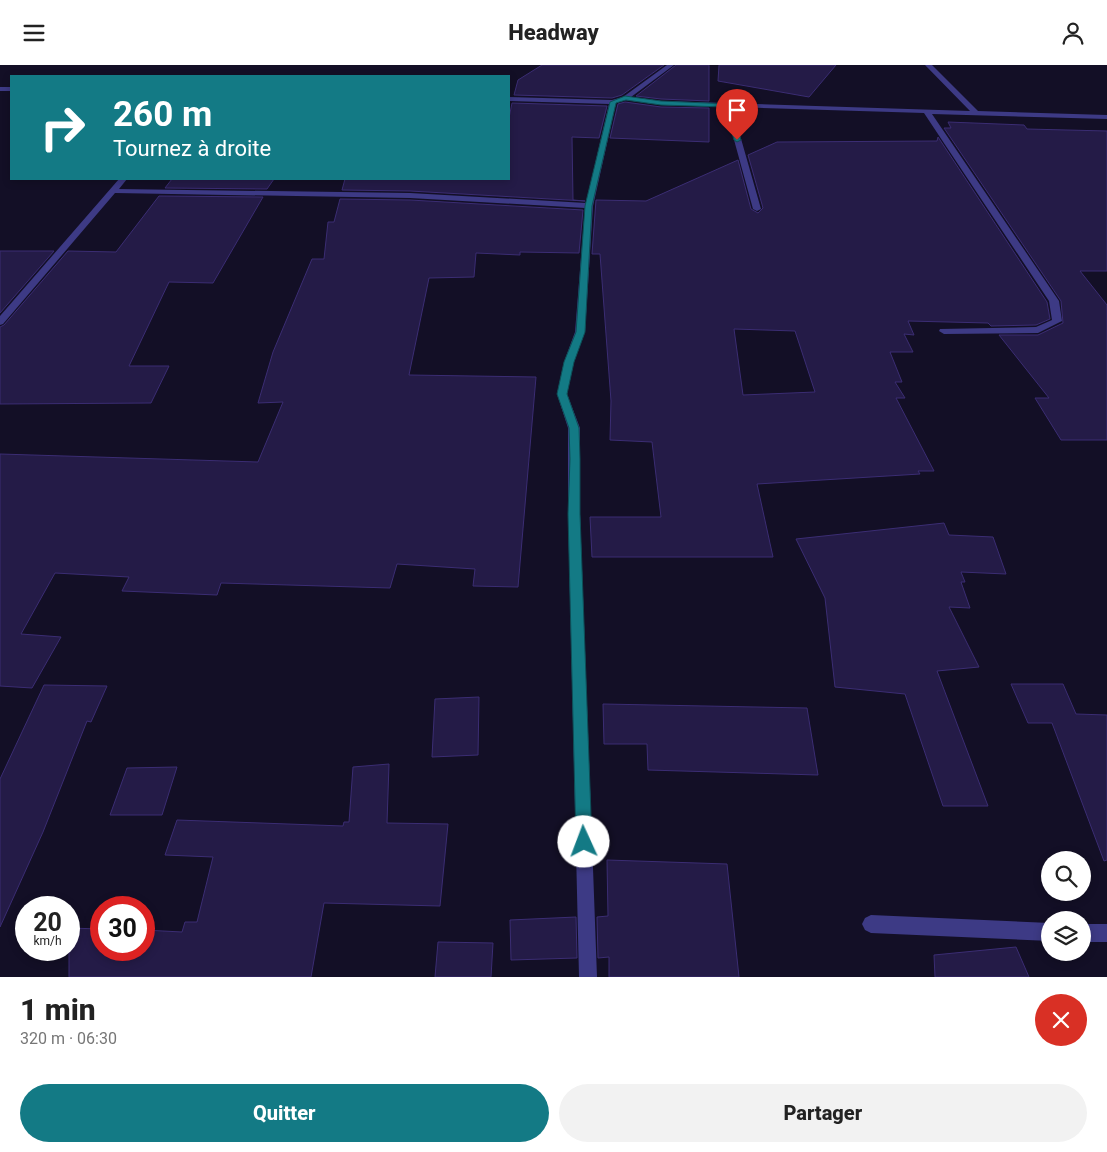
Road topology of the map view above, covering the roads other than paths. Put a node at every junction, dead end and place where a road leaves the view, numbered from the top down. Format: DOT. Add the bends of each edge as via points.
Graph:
graph roads {
  1 [pos="671,65"];
  2 [pos="928,65"];
  3 [pos="510,99"];
  4 [pos="619,100"];
  5 [pos="728,105"];
  6 [pos="926,111"];
  7 [pos="976,113"];
  8 [pos="1107,117"];
  9 [pos="122,180"];
  10 [pos="113,191"];
  11 [pos="589,206"];
  12 [pos="757,209"];
  13 [pos="0,322"];
  14 [pos="944,331"];
  15 [pos="871,923"];
  16 [pos="1041,932"];
  17 [pos="1091,933"];
  18 [pos="1107,933"];
  19 [pos="588,977"];
  1 -- 4 [label="street"];
  2 -- 7 [label="street"];
  3 -- 4 [label="street"];
  4 -- 5 [label="street"];
  4 -- 11 [label="street"];
  5 -- 6 [label="street"];
  5 -- 12 [label="street"];
  6 -- 7 [label="street"];
  6 -- 14 [label="street" via="1054,301 1057,321 1038,330"];
  7 -- 8 [label="street"];
  9 -- 10 [label="street"];
  10 -- 11 [label="street" via="444,196"];
  10 -- 13 [label="street"];
  11 -- 19 [label="street" via="580,332 562,394 574,428"];
  15 -- 16 [label="street"];
  17 -- 18 [label="street"];
}
